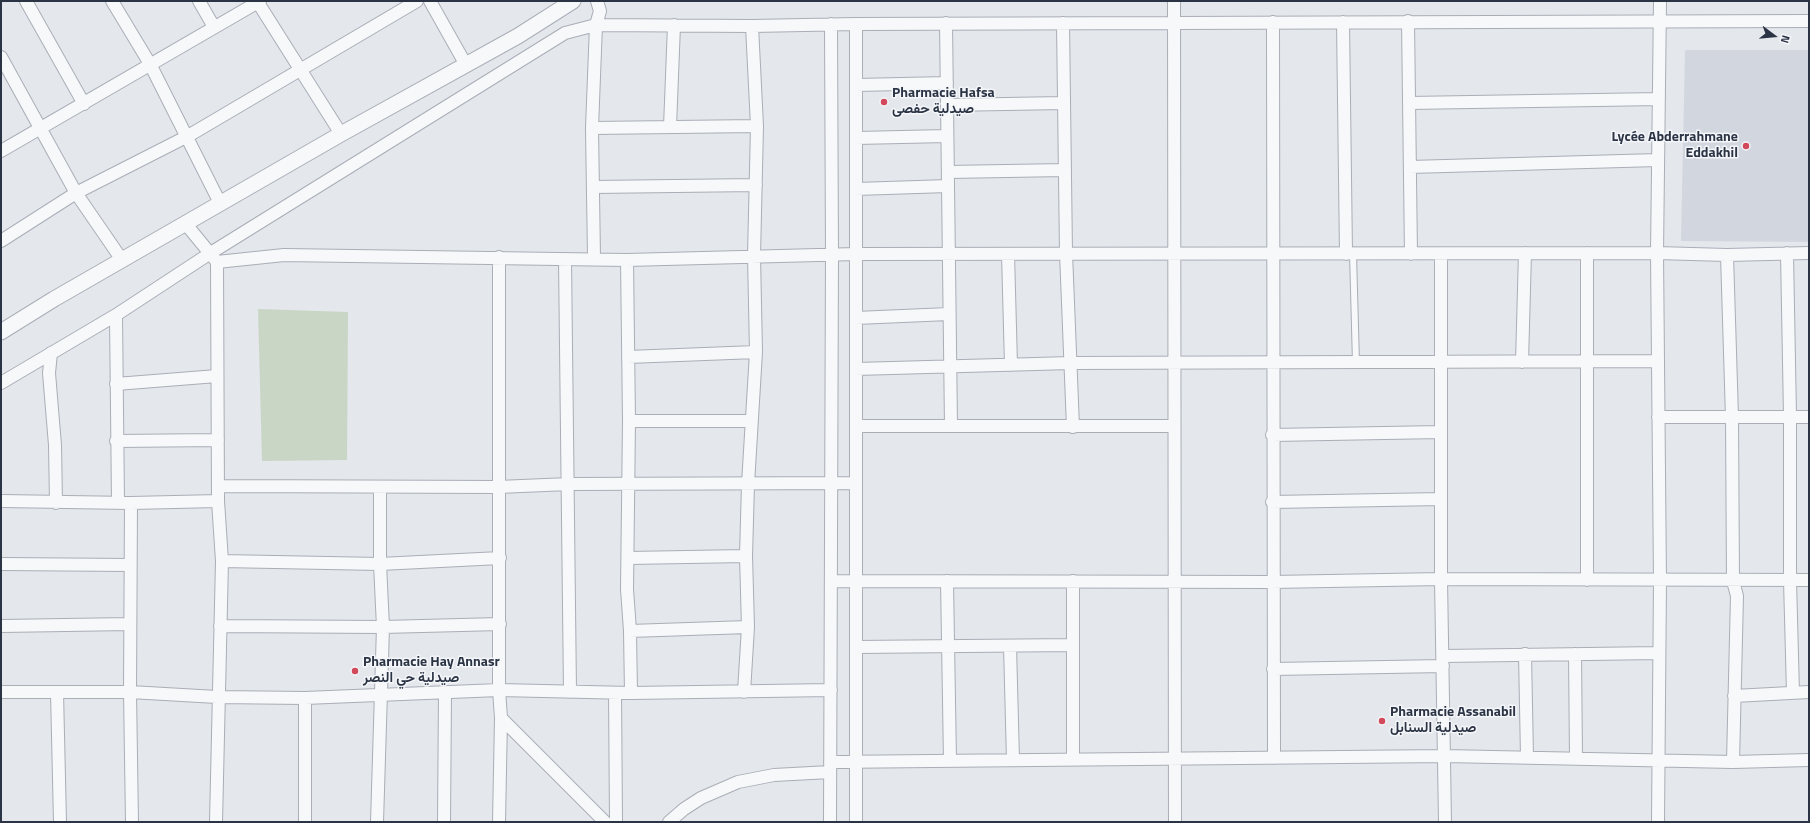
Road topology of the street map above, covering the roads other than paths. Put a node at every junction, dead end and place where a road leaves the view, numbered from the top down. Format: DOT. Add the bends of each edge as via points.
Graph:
graph roads {
  1 [pos="26,1"];
  2 [pos="112,1"];
  3 [pos="199,1"];
  4 [pos="258,1"];
  5 [pos="417,1"];
  6 [pos="430,1"];
  7 [pos="573,1"];
  8 [pos="597,1"];
  9 [pos="1174,1"];
  10 [pos="1660,1"];
  11 [pos="1408,21"];
  12 [pos="1660,21"];
  13 [pos="1809,21"];
  14 [pos="1174,22"];
  15 [pos="1273,22"];
  16 [pos="1343,22"];
  17 [pos="946,23"];
  18 [pos="1063,23"];
  19 [pos="831,24"];
  20 [pos="856,24"];
  21 [pos="596,25"];
  22 [pos="674,25"];
  23 [pos="752,26"];
  24 [pos="214,27"];
  25 [pos="1,57"];
  26 [pos="150,64"];
  27 [pos="466,65"];
  28 [pos="299,69"];
  29 [pos="946,83"];
  30 [pos="856,85"];
  31 [pos="1659,99"];
  32 [pos="1064,103"];
  33 [pos="1409,103"];
  34 [pos="84,104"];
  35 [pos="947,105"];
  36 [pos="757,126"];
  37 [pos="670,127"];
  38 [pos="40,128"];
  39 [pos="592,128"];
  40 [pos="341,134"];
  41 [pos="188,136"];
  42 [pos="947,136"];
  43 [pos="856,138"];
  44 [pos="1,151"];
  45 [pos="1658,160"];
  46 [pos="1410,167"];
  47 [pos="1065,170"];
  48 [pos="948,172"];
  49 [pos="756,185"];
  50 [pos="948,186"];
  51 [pos="593,187"];
  52 [pos="856,189"];
  53 [pos="76,193"];
  54 [pos="220,203"];
  55 [pos="185,223"];
  56 [pos="1,241"];
  57 [pos="1066,253"];
  58 [pos="1272,253"];
  59 [pos="1524,253"];
  60 [pos="1587,253"];
  61 [pos="1657,253"];
  62 [pos="1787,253"];
  63 [pos="1809,253"];
  64 [pos="856,254"];
  65 [pos="948,254"];
  66 [pos="1008,254"];
  67 [pos="1350,254"];
  68 [pos="1411,254"];
  69 [pos="1441,254"];
  70 [pos="832,255"];
  71 [pos="1174,255"];
  72 [pos="1727,255"];
  73 [pos="754,256"];
  74 [pos="499,257"];
  75 [pos="213,258"];
  76 [pos="594,258"];
  77 [pos="565,259"];
  78 [pos="122,260"];
  79 [pos="626,260"];
  80 [pos="949,314"];
  81 [pos="116,315"];
  82 [pos="856,318"];
  83 [pos="2,328"];
  84 [pos="756,352"];
  85 [pos="51,353"];
  86 [pos="628,357"];
  87 [pos="1658,361"];
  88 [pos="1174,362"];
  89 [pos="1272,362"];
  90 [pos="1356,362"];
  91 [pos="1441,362"];
  92 [pos="1522,362"];
  93 [pos="1586,362"];
  94 [pos="1071,363"];
  95 [pos="1011,365"];
  96 [pos="950,367"];
  97 [pos="856,369"];
  98 [pos="217,376"];
  99 [pos="1,383"];
  100 [pos="116,384"];
  101 [pos="1790,416"];
  102 [pos="1658,417"];
  103 [pos="1732,417"];
  104 [pos="1809,417"];
  105 [pos="629,421"];
  106 [pos="751,421"];
  107 [pos="856,426"];
  108 [pos="951,426"];
  109 [pos="1174,426"];
  110 [pos="1073,427"];
  111 [pos="1441,432"];
  112 [pos="1272,435"];
  113 [pos="218,440"];
  114 [pos="116,441"];
  115 [pos="832,483"];
  116 [pos="856,483"];
  117 [pos="569,484"];
  118 [pos="628,484"];
  119 [pos="748,484"];
  120 [pos="218,486"];
  121 [pos="380,487"];
  122 [pos="498,487"];
  123 [pos="1441,499"];
  124 [pos="1,501"];
  125 [pos="218,502"];
  126 [pos="1272,502"];
  127 [pos="56,503"];
  128 [pos="118,503"];
  129 [pos="131,503"];
  130 [pos="746,556"];
  131 [pos="500,558"];
  132 [pos="628,558"];
  133 [pos="222,561"];
  134 [pos="1,564"];
  135 [pos="380,564"];
  136 [pos="130,565"];
  137 [pos="1441,579"];
  138 [pos="1587,580"];
  139 [pos="1790,580"];
  140 [pos="1809,580"];
  141 [pos="831,581"];
  142 [pos="947,581"];
  143 [pos="1073,581"];
  144 [pos="1660,581"];
  145 [pos="1733,581"];
  146 [pos="856,582"];
  147 [pos="1174,582"];
  148 [pos="1272,582"];
  149 [pos="130,624"];
  150 [pos="500,624"];
  151 [pos="1,626"];
  152 [pos="220,626"];
  153 [pos="383,627"];
  154 [pos="748,627"];
  155 [pos="630,630"];
  156 [pos="1010,646"];
  157 [pos="1073,646"];
  158 [pos="856,647"];
  159 [pos="948,647"];
  160 [pos="1659,653"];
  161 [pos="1525,654"];
  162 [pos="1575,654"];
  163 [pos="1443,661"];
  164 [pos="1273,669"];
  165 [pos="499,690"];
  166 [pos="831,690"];
  167 [pos="1,692"];
  168 [pos="57,692"];
  169 [pos="130,692"];
  170 [pos="570,692"];
  171 [pos="744,692"];
  172 [pos="1809,692"];
  173 [pos="615,693"];
  174 [pos="631,693"];
  175 [pos="1793,693"];
  176 [pos="445,694"];
  177 [pos="381,695"];
  178 [pos="1734,696"];
  179 [pos="217,697"];
  180 [pos="305,698"];
  181 [pos="501,718"];
  182 [pos="1445,756"];
  183 [pos="1527,757"];
  184 [pos="1274,758"];
  185 [pos="1576,758"];
  186 [pos="1073,759"];
  187 [pos="1175,759"];
  188 [pos="1658,759"];
  189 [pos="1013,760"];
  190 [pos="1809,760"];
  191 [pos="950,761"];
  192 [pos="856,762"];
  193 [pos="1733,762"];
  194 [pos="830,767"];
  195 [pos="60,822"];
  196 [pos="132,822"];
  197 [pos="216,822"];
  198 [pos="305,822"];
  199 [pos="378,822"];
  200 [pos="444,822"];
  201 [pos="499,822"];
  202 [pos="605,822"];
  203 [pos="616,822"];
  204 [pos="669,822"];
  205 [pos="830,822"];
  206 [pos="856,822"];
  207 [pos="1175,822"];
  208 [pos="1445,822"];
  209 [pos="1658,822"];
  1 -- 34 [label="street"];
  2 -- 26 [label="street"];
  3 -- 24 [label="street"];
  4 -- 24 [label="street"];
  4 -- 28 [label="street"];
  5 -- 28 [label="street"];
  6 -- 27 [label="street"];
  7 -- 27 [label="street"];
  8 -- 21 [label="street" via="600,11"];
  9 -- 14 [label="street"];
  10 -- 12 [label="street"];
  11 -- 12 [label="street"];
  11 -- 16 [label="street"];
  11 -- 33 [label="street"];
  12 -- 13 [label="street"];
  12 -- 31 [label="street"];
  14 -- 15 [label="street"];
  14 -- 18 [label="street"];
  14 -- 71 [label="street"];
  15 -- 16 [label="street"];
  15 -- 58 [label="street"];
  16 -- 67 [label="street"];
  17 -- 18 [label="street"];
  17 -- 20 [label="street"];
  17 -- 29 [label="street"];
  18 -- 32 [label="street"];
  19 -- 20 [label="street"];
  19 -- 23 [label="street"];
  19 -- 70 [label="street"];
  20 -- 30 [label="street"];
  21 -- 22 [label="street"];
  21 -- 39 [label="street"];
  21 -- 75 [label="street" via="565,33"];
  22 -- 23 [label="street"];
  22 -- 37 [label="street"];
  23 -- 36 [label="street"];
  24 -- 26 [label="street"];
  25 -- 38 [label="street"];
  26 -- 34 [label="street"];
  26 -- 41 [label="street"];
  27 -- 40 [label="street"];
  28 -- 40 [label="street"];
  28 -- 41 [label="street"];
  29 -- 30 [label="street"];
  29 -- 35 [label="street"];
  30 -- 43 [label="street"];
  31 -- 33 [label="street"];
  31 -- 45 [label="street"];
  32 -- 35 [label="street"];
  32 -- 47 [label="street"];
  33 -- 46 [label="street"];
  34 -- 38 [label="street"];
  35 -- 42 [label="street"];
  36 -- 37 [label="street"];
  36 -- 49 [label="street"];
  37 -- 39 [label="street"];
  38 -- 44 [label="street"];
  38 -- 53 [label="street"];
  39 -- 51 [label="street"];
  40 -- 54 [label="street"];
  41 -- 53 [label="street"];
  41 -- 54 [label="street"];
  42 -- 43 [label="street"];
  42 -- 48 [label="street"];
  43 -- 52 [label="street"];
  45 -- 46 [label="street"];
  45 -- 61 [label="street"];
  46 -- 68 [label="street"];
  47 -- 48 [label="street"];
  47 -- 57 [label="street"];
  48 -- 50 [label="street"];
  49 -- 51 [label="street"];
  49 -- 73 [label="street"];
  50 -- 52 [label="street"];
  50 -- 65 [label="street"];
  51 -- 76 [label="street"];
  52 -- 64 [label="street"];
  53 -- 56 [label="street"];
  53 -- 78 [label="street"];
  54 -- 55 [label="street"];
  55 -- 75 [label="street"];
  55 -- 78 [label="street"];
  57 -- 66 [label="street"];
  57 -- 71 [label="street"];
  57 -- 94 [label="street"];
  58 -- 67 [label="street"];
  58 -- 71 [label="street"];
  58 -- 89 [label="street"];
  59 -- 60 [label="street"];
  59 -- 69 [label="street"];
  59 -- 92 [label="street"];
  60 -- 61 [label="street"];
  60 -- 93 [label="street"];
  61 -- 72 [label="street"];
  61 -- 87 [label="street"];
  62 -- 63 [label="street"];
  62 -- 72 [label="street"];
  62 -- 101 [label="street"];
  64 -- 65 [label="street"];
  64 -- 70 [label="street"];
  64 -- 82 [label="street"];
  65 -- 66 [label="street"];
  65 -- 80 [label="street"];
  66 -- 95 [label="street"];
  67 -- 68 [label="street"];
  67 -- 90 [label="lane"];
  68 -- 69 [label="street"];
  69 -- 91 [label="street"];
  70 -- 73 [label="street"];
  70 -- 115 [label="street"];
  71 -- 88 [label="street"];
  72 -- 103 [label="street"];
  73 -- 79 [label="street"];
  73 -- 84 [label="street"];
  74 -- 75 [label="street" via="284,255"];
  74 -- 77 [label="street"];
  74 -- 122 [label="street"];
  75 -- 81 [label="street"];
  75 -- 98 [label="street"];
  76 -- 77 [label="street"];
  76 -- 79 [label="street"];
  77 -- 117 [label="street"];
  78 -- 83 [label="street"];
  79 -- 86 [label="street"];
  80 -- 82 [label="street"];
  80 -- 96 [label="street"];
  81 -- 85 [label="street"];
  81 -- 100 [label="street"];
  82 -- 97 [label="street"];
  84 -- 86 [label="street"];
  84 -- 106 [label="street"];
  85 -- 99 [label="street"];
  85 -- 127 [label="street" via="49,373 55,445"];
  86 -- 105 [label="street"];
  87 -- 93 [label="street"];
  87 -- 102 [label="street"];
  88 -- 89 [label="street"];
  88 -- 94 [label="street"];
  88 -- 109 [label="street"];
  89 -- 90 [label="street"];
  89 -- 112 [label="street"];
  90 -- 91 [label="street"];
  91 -- 92 [label="street"];
  91 -- 111 [label="street"];
  92 -- 93 [label="street"];
  93 -- 138 [label="street"];
  94 -- 95 [label="street"];
  94 -- 110 [label="street"];
  95 -- 96 [label="street"];
  96 -- 97 [label="street"];
  96 -- 108 [label="street"];
  97 -- 107 [label="street"];
  98 -- 100 [label="street"];
  98 -- 113 [label="street"];
  100 -- 114 [label="street"];
  101 -- 103 [label="street"];
  101 -- 104 [label="street"];
  101 -- 139 [label="street"];
  102 -- 103 [label="street"];
  102 -- 144 [label="street"];
  103 -- 145 [label="street"];
  105 -- 106 [label="street"];
  105 -- 118 [label="street"];
  106 -- 119 [label="street"];
  107 -- 108 [label="street"];
  107 -- 116 [label="street"];
  108 -- 110 [label="street"];
  109 -- 110 [label="street"];
  109 -- 147 [label="street"];
  111 -- 112 [label="street"];
  111 -- 123 [label="street"];
  112 -- 126 [label="street"];
  113 -- 114 [label="street"];
  113 -- 120 [label="street"];
  114 -- 128 [label="street"];
  115 -- 116 [label="street"];
  115 -- 119 [label="street"];
  115 -- 141 [label="street"];
  116 -- 146 [label="street"];
  117 -- 118 [label="street"];
  117 -- 122 [label="street"];
  117 -- 170 [label="street"];
  118 -- 119 [label="street"];
  118 -- 132 [label="street"];
  119 -- 130 [label="street"];
  120 -- 121 [label="street"];
  120 -- 125 [label="street"];
  121 -- 122 [label="street"];
  121 -- 135 [label="street"];
  122 -- 131 [label="street"];
  123 -- 126 [label="street"];
  123 -- 137 [label="street"];
  124 -- 127 [label="street"];
  125 -- 129 [label="street"];
  125 -- 133 [label="street"];
  126 -- 148 [label="street"];
  127 -- 128 [label="street"];
  128 -- 129 [label="street"];
  129 -- 136 [label="street"];
  130 -- 132 [label="street"];
  130 -- 154 [label="street"];
  131 -- 135 [label="street"];
  131 -- 150 [label="street"];
  132 -- 155 [label="street"];
  133 -- 135 [label="street"];
  133 -- 152 [label="street"];
  134 -- 136 [label="street"];
  135 -- 153 [label="street"];
  136 -- 149 [label="street"];
  137 -- 138 [label="street"];
  137 -- 148 [label="street"];
  137 -- 163 [label="street"];
  138 -- 144 [label="street"];
  139 -- 140 [label="street"];
  139 -- 145 [label="street"];
  139 -- 175 [label="street"];
  141 -- 146 [label="street"];
  141 -- 166 [label="street"];
  142 -- 143 [label="street"];
  142 -- 146 [label="street"];
  142 -- 159 [label="street"];
  143 -- 147 [label="street"];
  143 -- 157 [label="street"];
  144 -- 145 [label="street"];
  144 -- 160 [label="street"];
  145 -- 178 [label="street" via="1737,596"];
  146 -- 158 [label="street"];
  147 -- 148 [label="street"];
  147 -- 187 [label="street"];
  148 -- 164 [label="street"];
  149 -- 151 [label="street"];
  149 -- 169 [label="street"];
  150 -- 153 [label="street"];
  150 -- 165 [label="street"];
  152 -- 153 [label="street"];
  152 -- 179 [label="street"];
  153 -- 177 [label="street"];
  154 -- 155 [label="street"];
  154 -- 171 [label="street"];
  155 -- 174 [label="street"];
  156 -- 157 [label="street"];
  156 -- 159 [label="street"];
  156 -- 189 [label="street"];
  157 -- 186 [label="street"];
  158 -- 159 [label="street"];
  158 -- 192 [label="street"];
  159 -- 191 [label="street"];
  160 -- 162 [label="street"];
  160 -- 188 [label="street"];
  161 -- 162 [label="street"];
  161 -- 163 [label="street"];
  161 -- 183 [label="street"];
  162 -- 185 [label="street"];
  163 -- 164 [label="street"];
  163 -- 182 [label="street"];
  164 -- 184 [label="street"];
  165 -- 170 [label="street"];
  165 -- 176 [label="street"];
  165 -- 181 [label="street"];
  166 -- 171 [label="street"];
  166 -- 194 [label="street"];
  167 -- 168 [label="street"];
  168 -- 169 [label="street"];
  168 -- 195 [label="street"];
  169 -- 179 [label="street"];
  169 -- 196 [label="street"];
  170 -- 173 [label="street"];
  171 -- 174 [label="street"];
  172 -- 175 [label="street"];
  173 -- 174 [label="street"];
  173 -- 203 [label="street"];
  175 -- 178 [label="street"];
  176 -- 177 [label="street"];
  176 -- 200 [label="street"];
  177 -- 180 [label="street"];
  177 -- 199 [label="street"];
  178 -- 193 [label="street"];
  179 -- 180 [label="street"];
  179 -- 197 [label="street"];
  180 -- 198 [label="street"];
  181 -- 201 [label="street"];
  181 -- 202 [label="street"];
  182 -- 183 [label="street"];
  182 -- 184 [label="street"];
  182 -- 208 [label="street"];
  183 -- 185 [label="street"];
  184 -- 187 [label="street"];
  185 -- 188 [label="street"];
  186 -- 187 [label="street"];
  186 -- 189 [label="street"];
  187 -- 207 [label="street"];
  188 -- 193 [label="street"];
  188 -- 209 [label="street"];
  189 -- 191 [label="street"];
  190 -- 193 [label="street"];
  191 -- 192 [label="street"];
  192 -- 194 [label="street"];
  192 -- 206 [label="street"];
  194 -- 204 [label="street" via="738,782 701,798"];
  194 -- 205 [label="street"];
}
